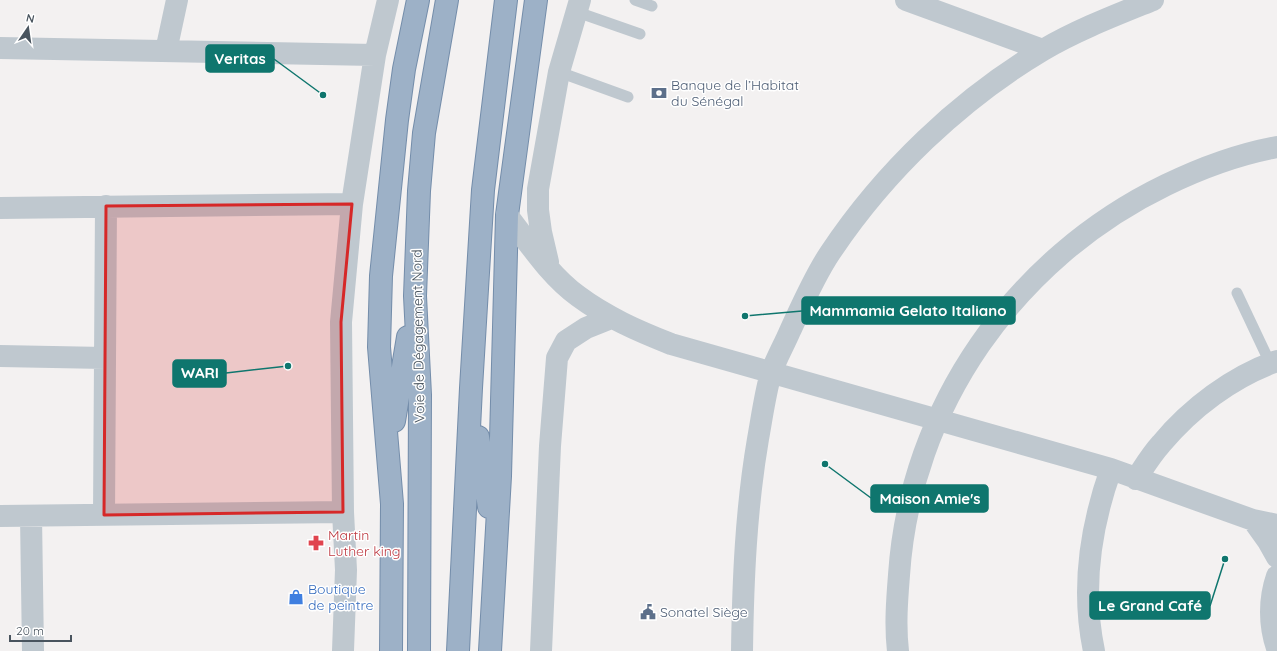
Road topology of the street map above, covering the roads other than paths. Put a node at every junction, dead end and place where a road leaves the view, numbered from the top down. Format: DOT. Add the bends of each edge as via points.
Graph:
graph roads {
  1 [pos="177,0"];
  2 [pos="388,0"];
  3 [pos="418,0"];
  4 [pos="506,0"];
  5 [pos="536,0"];
  6 [pos="636,0"];
  7 [pos="906,0"];
  8 [pos="1153,0"];
  9 [pos="578,6"];
  10 [pos="652,6"];
  11 [pos="446,7"];
  12 [pos="640,34"];
  13 [pos="0,48"];
  14 [pos="1044,50"];
  15 [pos="166,51"];
  16 [pos="376,55"];
  17 [pos="559,72"];
  18 [pos="628,97"];
  19 [pos="1277,147"];
  20 [pos="352,204"];
  21 [pos="106,206"];
  22 [pos="0,208"];
  23 [pos="507,215"];
  24 [pos="549,269"];
  25 [pos="1237,293"];
  26 [pos="415,296"];
  27 [pos="611,318"];
  28 [pos="0,356"];
  29 [pos="105,358"];
  30 [pos="1274,362"];
  31 [pos="771,373"];
  32 [pos="471,388"];
  33 [pos="937,419"];
  34 [pos="389,450"];
  35 [pos="1110,469"];
  36 [pos="1136,479"];
  37 [pos="342,512"];
  38 [pos="104,514"];
  39 [pos="0,516"];
  40 [pos="31,516"];
  41 [pos="1253,520"];
  42 [pos="1277,525"];
  43 [pos="496,552"];
  44 [pos="1277,557"];
  45 [pos="1277,576"];
  46 [pos="1271,645"];
  47 [pos="33,651"];
  48 [pos="343,651"];
  49 [pos="391,651"];
  50 [pos="419,651"];
  51 [pos="458,651"];
  52 [pos="490,651"];
  53 [pos="541,651"];
  54 [pos="742,651"];
  55 [pos="898,651"];
  56 [pos="1094,651"];
  1 -- 15 [label="street"];
  2 -- 16 [label="street"];
  3 -- 34 [label="highway" via="397,120 381,276 379,347"];
  4 -- 32 [label="highway" via="484,190"];
  5 -- 23 [label="highway"];
  6 -- 10 [label="lane"];
  7 -- 14 [label="street"];
  8 -- 14 [label="street" via="1095,24"];
  9 -- 12 [label="lane"];
  9 -- 17 [label="street"];
  11 -- 26 [label="highway, Voie de Dégagement Nord" via="424,133"];
  13 -- 15 [label="street"];
  14 -- 31 [label="street" via="1001,78 952,116 906,158 865,205 828,254"];
  15 -- 16 [label="street"];
  16 -- 20 [label="street"];
  17 -- 18 [label="lane"];
  17 -- 24 [label="street" via="538,189 541,232"];
  19 -- 33 [label="street" via="1188,175 1147,194 1073,243 1039,273 999,318 957,379"];
  20 -- 21 [label="street"];
  20 -- 37 [label="street" via="341,322"];
  21 -- 22 [label="street"];
  21 -- 29 [label="street"];
  23 -- 24 [label="street"];
  23 -- 43 [label="highway"];
  24 -- 27 [label="street" via="577,296"];
  25 -- 30 [label="lane"];
  26 -- 34 [label="highway"];
  26 -- 50 [label="highway, Voie de Dégagement Nord" via="420,395"];
  27 -- 31 [label="street" via="670,344"];
  27 -- 53 [label="street" via="586,328 566,341 557,358 550,446"];
  28 -- 29 [label="street"];
  29 -- 38 [label="street"];
  30 -- 36 [label="street" via="1223,388 1190,414 1160,444"];
  31 -- 33 [label="street"];
  31 -- 54 [label="street" via="750,488 744,564"];
  32 -- 43 [label="highway"];
  32 -- 51 [label="highway"];
  33 -- 35 [label="street"];
  33 -- 55 [label="street" via="918,470 900,554 897,601"];
  34 -- 49 [label="highway" via="392,504"];
  35 -- 36 [label="street"];
  35 -- 56 [label="street" via="1096,516 1088,570 1088,606"];
  36 -- 41 [label="street"];
  37 -- 38 [label="street"];
  37 -- 48 [label="street" via="346,570"];
  38 -- 40 [label="street"];
  39 -- 40 [label="street"];
  40 -- 47 [label="street"];
  41 -- 42 [label="street"];
  41 -- 44 [label="street"];
  43 -- 52 [label="highway"];
  45 -- 46 [label="street" via="1270,612"];
}
